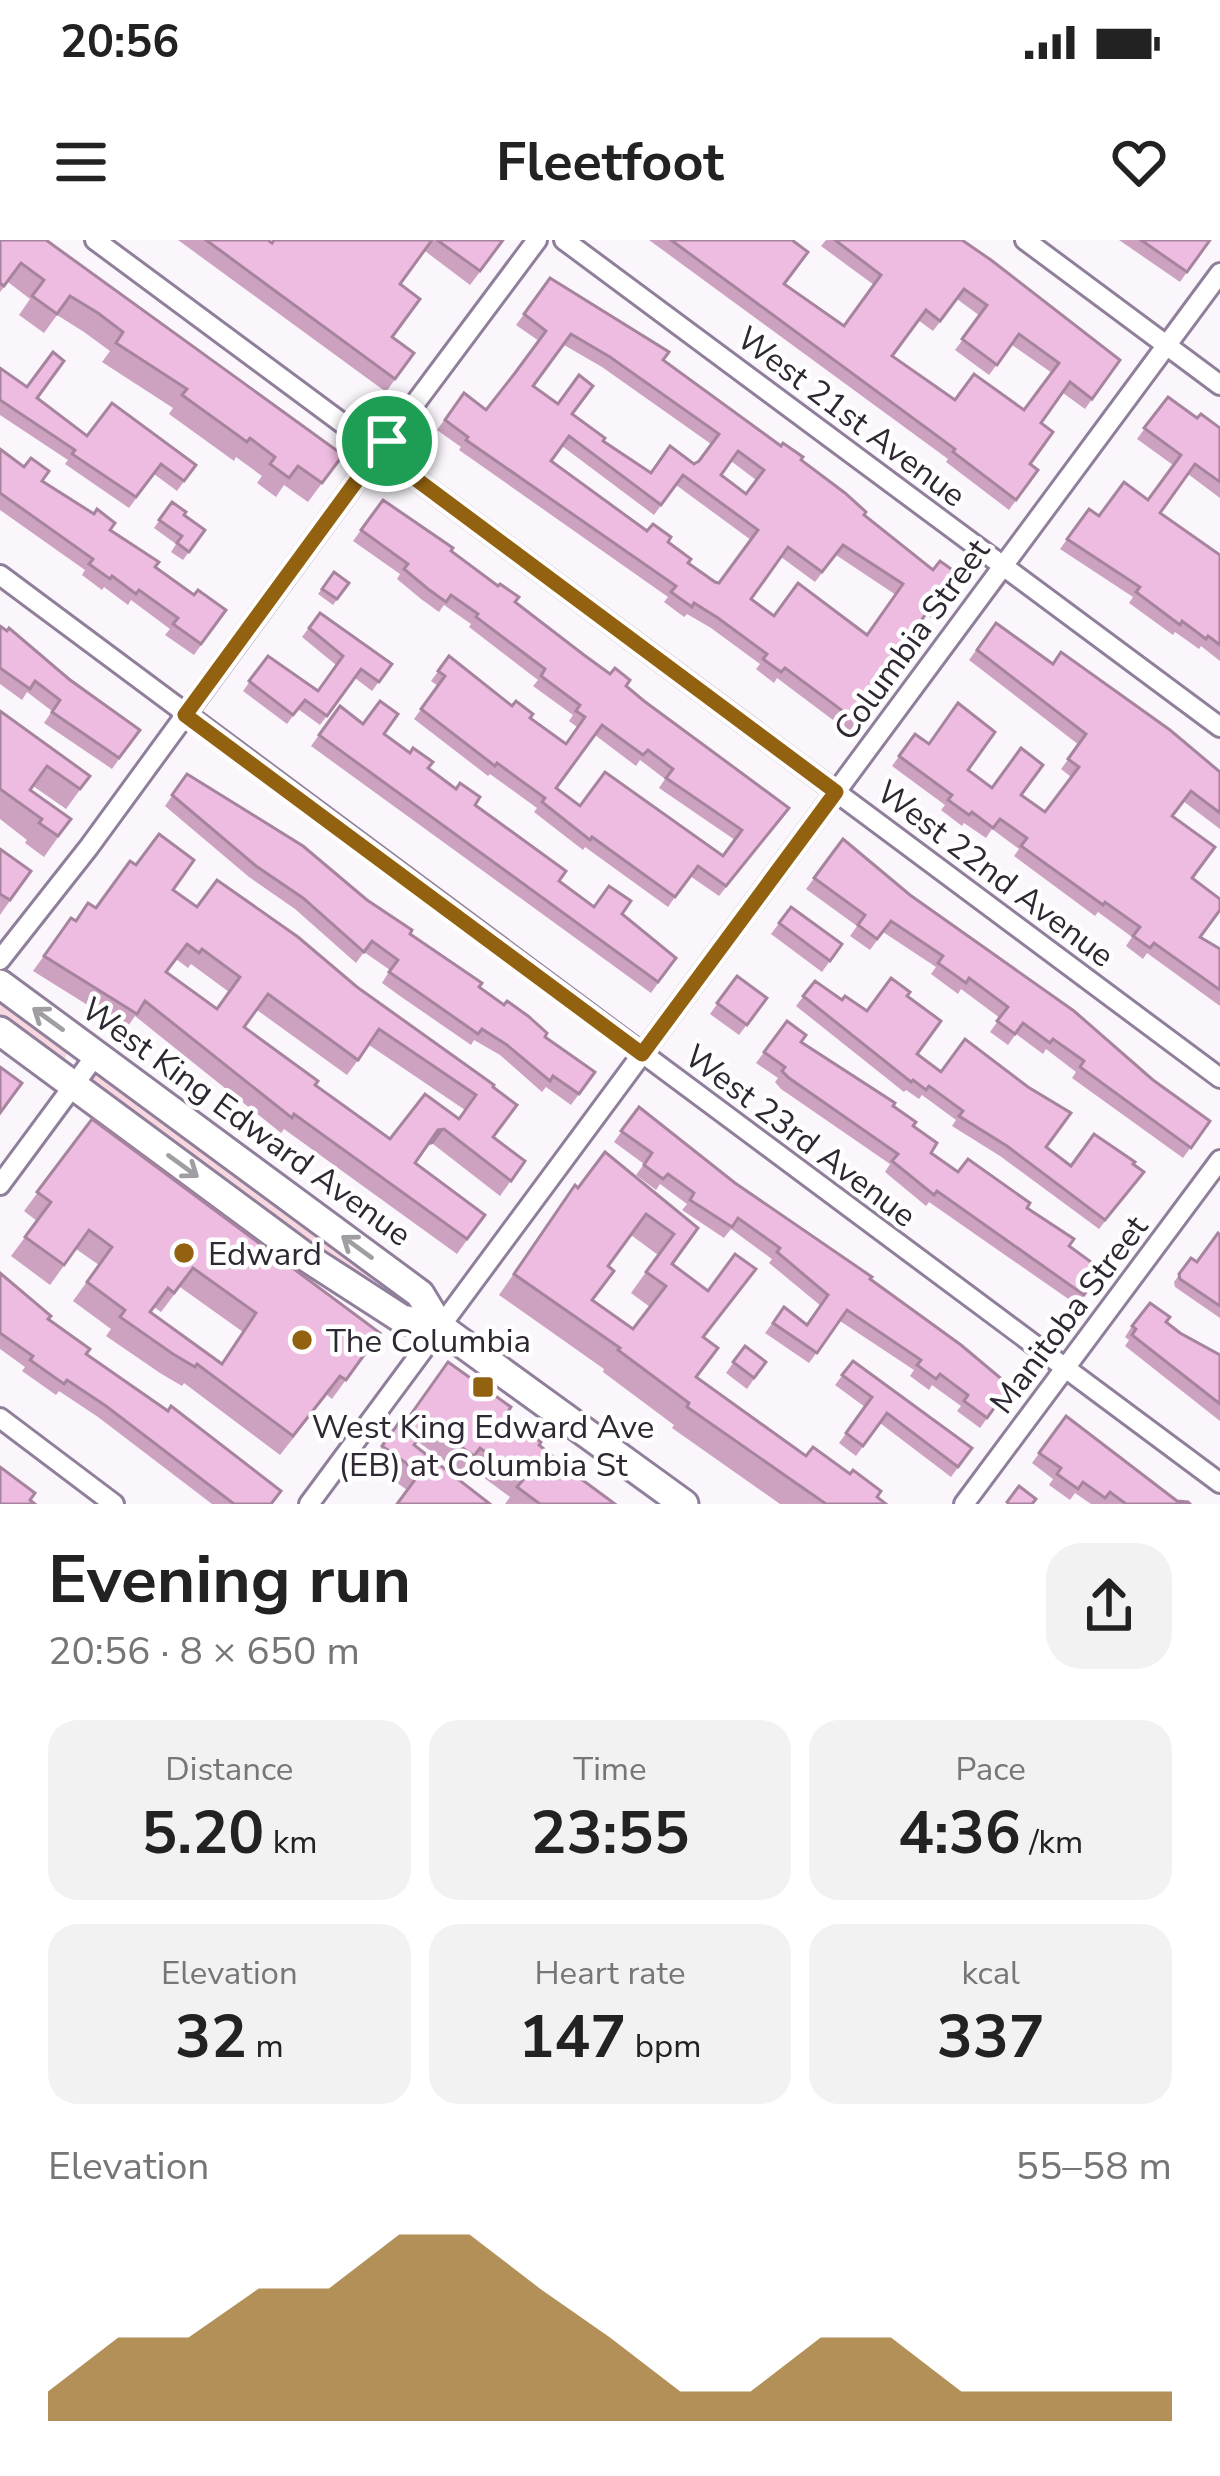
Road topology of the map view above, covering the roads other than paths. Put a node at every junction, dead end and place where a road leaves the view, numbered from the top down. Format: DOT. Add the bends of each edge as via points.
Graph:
graph roads {
  1 [pos="95,240"];
  2 [pos="538,240"];
  3 [pos="563,240"];
  4 [pos="1025,240"];
  5 [pos="1220,273"];
  6 [pos="1166,345"];
  7 [pos="1220,385"];
  8 [pos="379,451"];
  9 [pos="1002,565"];
  10 [pos="0,575"];
  11 [pos="185,715"];
  12 [pos="1220,727"];
  13 [pos="836,792"];
  14 [pos="0,960"];
  15 [pos="0,984"];
  16 [pos="0,1031"];
  17 [pos="642,1054"];
  18 [pos="96,1055"];
  19 [pos="1220,1078"];
  20 [pos="74,1086"];
  21 [pos="1220,1160"];
  22 [pos="0,1185"];
  23 [pos="440,1327"];
  24 [pos="1065,1370"];
  25 [pos="0,1418"];
  26 [pos="1220,1483"];
  27 [pos="114,1504"];
  28 [pos="309,1504"];
  29 [pos="684,1504"];
  30 [pos="964,1504"];
  1 -- 8 [label="street, West 22nd Avenue"];
  2 -- 8 [label="street"];
  3 -- 9 [label="street, West 21st Avenue"];
  4 -- 6 [label="street"];
  5 -- 6 [label="street, Columbia Street"];
  6 -- 7 [label="street"];
  6 -- 9 [label="street, Columbia Street"];
  8 -- 11 [label="street"];
  8 -- 13 [label="street, West 22nd Avenue"];
  9 -- 12 [label="street, West 21st Avenue"];
  9 -- 13 [label="street, Columbia Street"];
  10 -- 11 [label="street, West 23rd Avenue"];
  11 -- 14 [label="street"];
  11 -- 17 [label="street, West 23rd Avenue"];
  13 -- 17 [label="street, Columbia Street"];
  13 -- 19 [label="street, West 22nd Avenue"];
  18 -- 15 [label="main road, West King Edward Avenue, one-way"];
  16 -- 20 [label="main road, West King Edward Avenue"];
  17 -- 23 [label="street, Columbia Street"];
  17 -- 24 [label="street, West 23rd Avenue"];
  18 -- 20 [label="street"];
  23 -- 18 [label="main road, West King Edward Avenue, one-way" via="420,1294"];
  20 -- 22 [label="street"];
  20 -- 23 [label="main road, West King Edward Avenue, one-way" via="304,1256 402,1319"];
  21 -- 24 [label="street, Manitoba Street"];
  23 -- 28 [label="street, Columbia Street"];
  23 -- 29 [label="main road, West King Edward Avenue"];
  24 -- 26 [label="street, West 23rd Avenue"];
  24 -- 30 [label="street, Manitoba Street"];
  25 -- 27 [label="street"];
}
